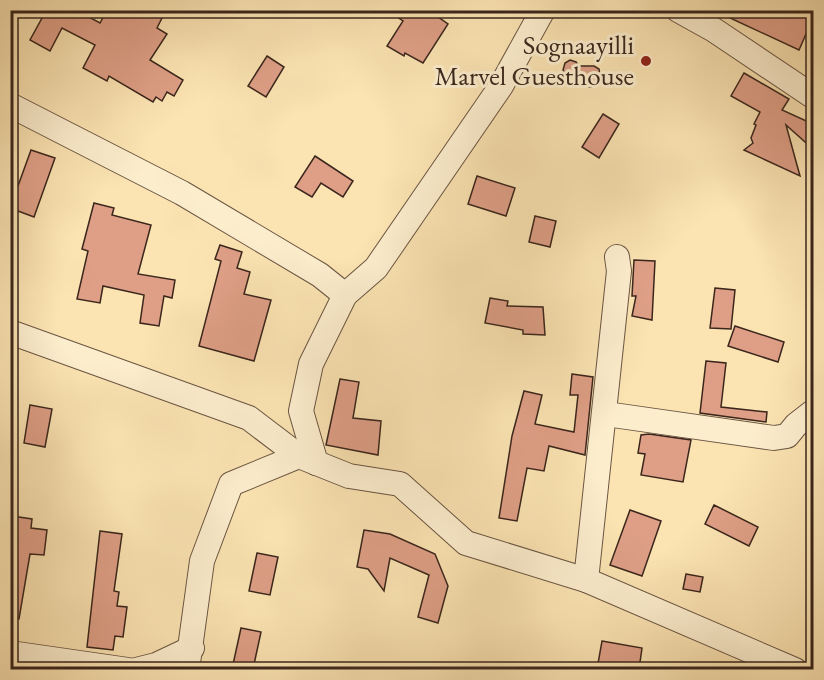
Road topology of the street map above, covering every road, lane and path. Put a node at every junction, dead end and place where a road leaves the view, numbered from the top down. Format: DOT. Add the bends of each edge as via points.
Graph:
graph roads {
  1 [pos="678,10"];
  2 [pos="535,14"];
  3 [pos="813,98"];
  4 [pos="10,105"];
  5 [pos="617,257"];
  6 [pos="345,295"];
  7 [pos="10,332"];
  8 [pos="813,411"];
  9 [pos="606,414"];
  10 [pos="307,460"];
  11 [pos="586,580"];
  12 [pos="10,653"];
  13 [pos="189,659"];
  14 [pos="128,669"];
  15 [pos="136,669"];
  16 [pos="795,669"];
  1 -- 3 [label="street"];
  2 -- 6 [label="street" via="501,86 376,268"];
  4 -- 6 [label="street" via="182,193 320,275"];
  5 -- 9 [label="street"];
  6 -- 10 [label="street" via="311,364 301,411"];
  7 -- 10 [label="street" via="249,418"];
  8 -- 9 [label="street" via="787,436 774,438"];
  9 -- 11 [label="street"];
  10 -- 11 [label="street" via="349,476 400,484 466,543"];
  10 -- 13 [label="street" via="231,484 202,561"];
  11 -- 16 [label="street"];
  12 -- 14 [label="street"];
  13 -- 15 [label="street"];
}
